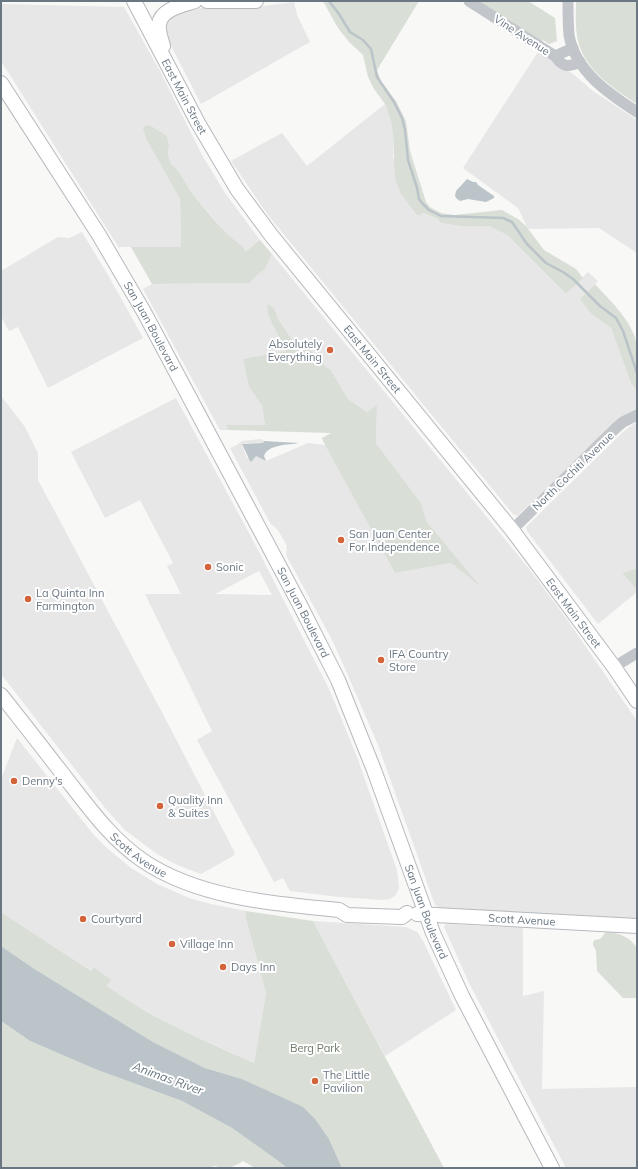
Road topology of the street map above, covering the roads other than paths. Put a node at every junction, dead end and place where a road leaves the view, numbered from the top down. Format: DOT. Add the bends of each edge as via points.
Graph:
graph roads {
  1 [pos="134,1"];
  2 [pos="195,1"];
  3 [pos="207,1"];
  4 [pos="256,1"];
  5 [pos="469,1"];
  6 [pos="568,1"];
  7 [pos="573,48"];
  8 [pos="555,56"];
  9 [pos="165,60"];
  10 [pos="579,60"];
  11 [pos="1,83"];
  12 [pos="637,112"];
  13 [pos="637,415"];
  14 [pos="512,530"];
  15 [pos="637,652"];
  16 [pos="614,667"];
  17 [pos="1,695"];
  18 [pos="637,701"];
  19 [pos="426,914"];
  20 [pos="637,926"];
  21 [pos="552,1168"];
  1 -- 9 [label="main road, East Main Street"];
  2 -- 9 [label="main road" via="172,9 161,18 159,29"];
  3 -- 4 [label="main road"];
  5 -- 8 [label="street, Vine Avenue"];
  6 -- 7 [label="street" via="568,26"];
  7 -- 8 [label="street, Vine Avenue"];
  7 -- 10 [label="street"];
  8 -- 10 [label="street, Vine Avenue" via="558,61 568,66"];
  9 -- 14 [label="main road, East Main Street" via="237,189 271,235"];
  10 -- 12 [label="street" via="590,75 613,96"];
  11 -- 19 [label="main road, San Juan Boulevard" via="144,312 307,619 338,680 374,770"];
  13 -- 14 [label="street, North Cochiti Avenue" via="617,427"];
  14 -- 16 [label="main road, East Main Street"];
  15 -- 16 [label="street"];
  16 -- 18 [label="main road, East Main Street"];
  17 -- 19 [label="main road, Scott Avenue" via="102,825 132,853 152,867 186,883 221,893 270,902 339,910 348,905 402,908 407,913"];
  19 -- 20 [label="main road, Scott Avenue"];
  19 -- 21 [label="main road, San Juan Boulevard" via="462,996"];
}
